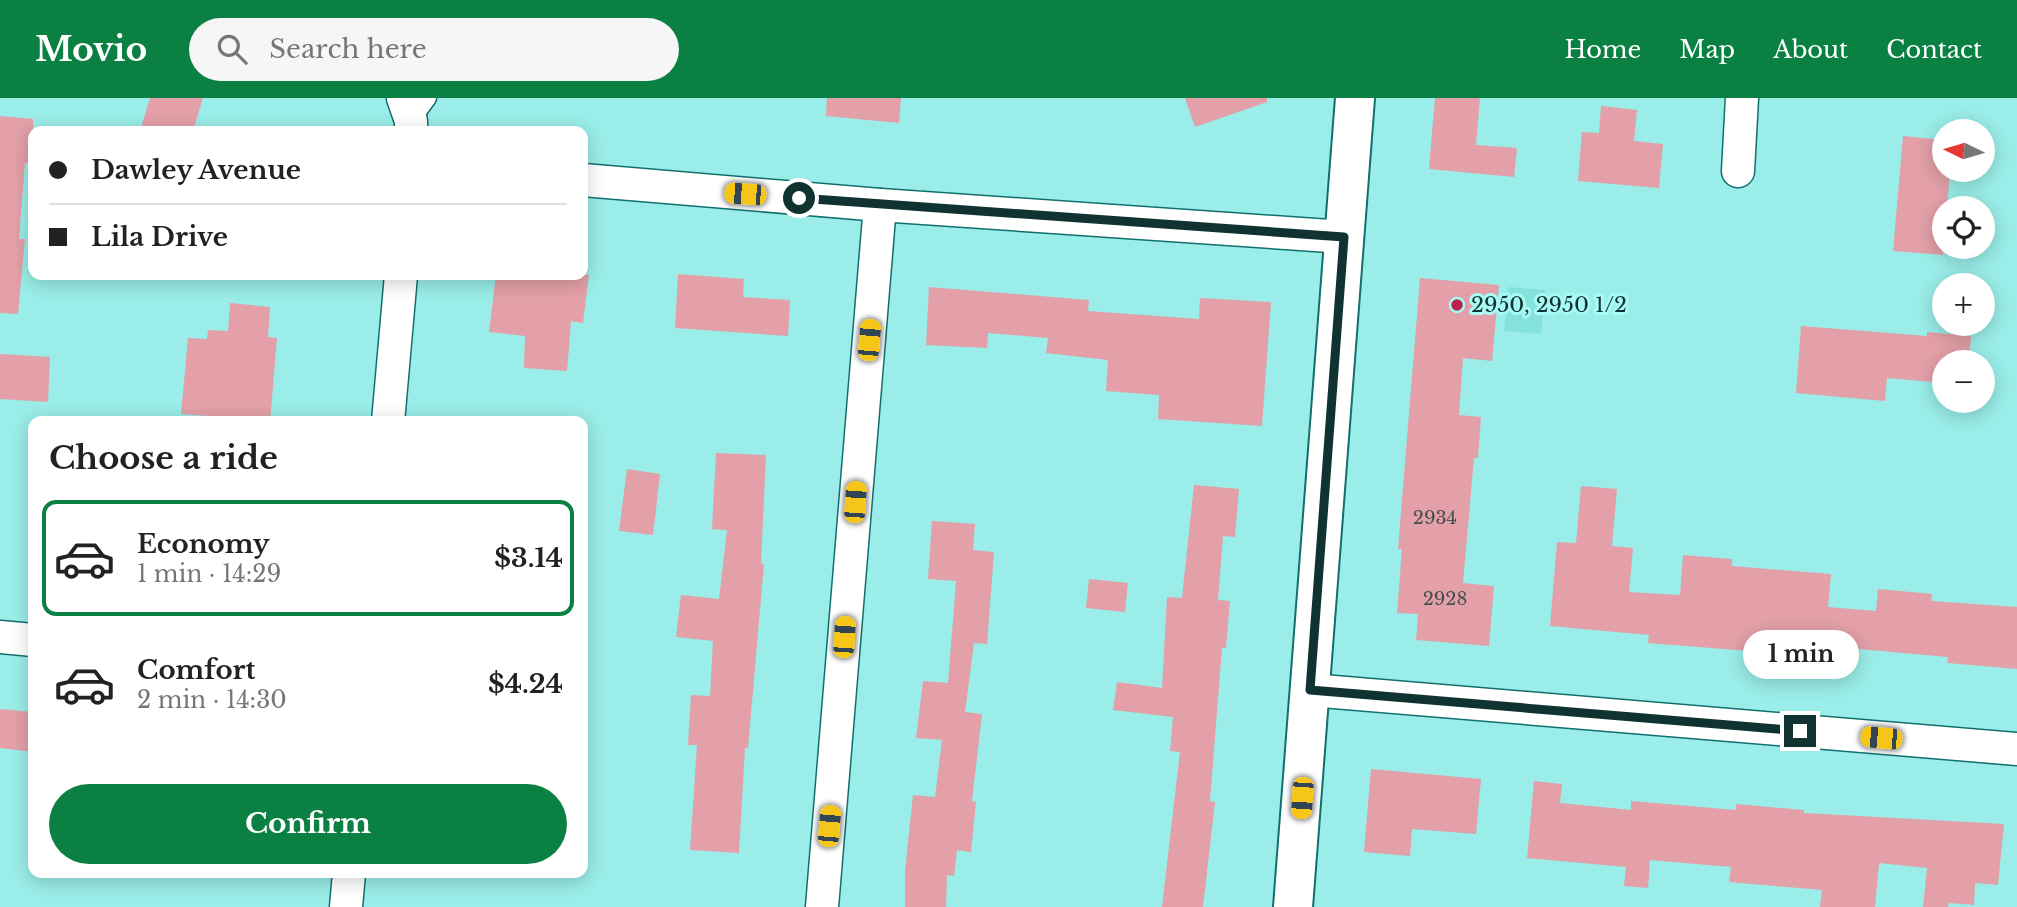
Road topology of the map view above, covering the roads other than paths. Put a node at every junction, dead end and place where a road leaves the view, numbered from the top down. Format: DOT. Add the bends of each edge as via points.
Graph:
graph roads {
  1 [pos="1355,98"];
  2 [pos="1742,98"];
  3 [pos="1738,171"];
  4 [pos="588,180"];
  5 [pos="880,205"];
  6 [pos="1344,237"];
  7 [pos="401,280"];
  8 [pos="389,416"];
  9 [pos="0,638"];
  10 [pos="28,640"];
  11 [pos="1310,690"];
  12 [pos="2017,749"];
  13 [pos="349,878"];
  14 [pos="346,907"];
  15 [pos="822,907"];
  16 [pos="1293,907"];
  1 -- 6 [label="street"];
  2 -- 3 [label="street"];
  4 -- 5 [label="street"];
  5 -- 6 [label="street"];
  5 -- 15 [label="street"];
  6 -- 11 [label="street"];
  7 -- 8 [label="street"];
  9 -- 10 [label="street"];
  11 -- 12 [label="street"];
  11 -- 16 [label="street"];
  13 -- 14 [label="street"];
}
